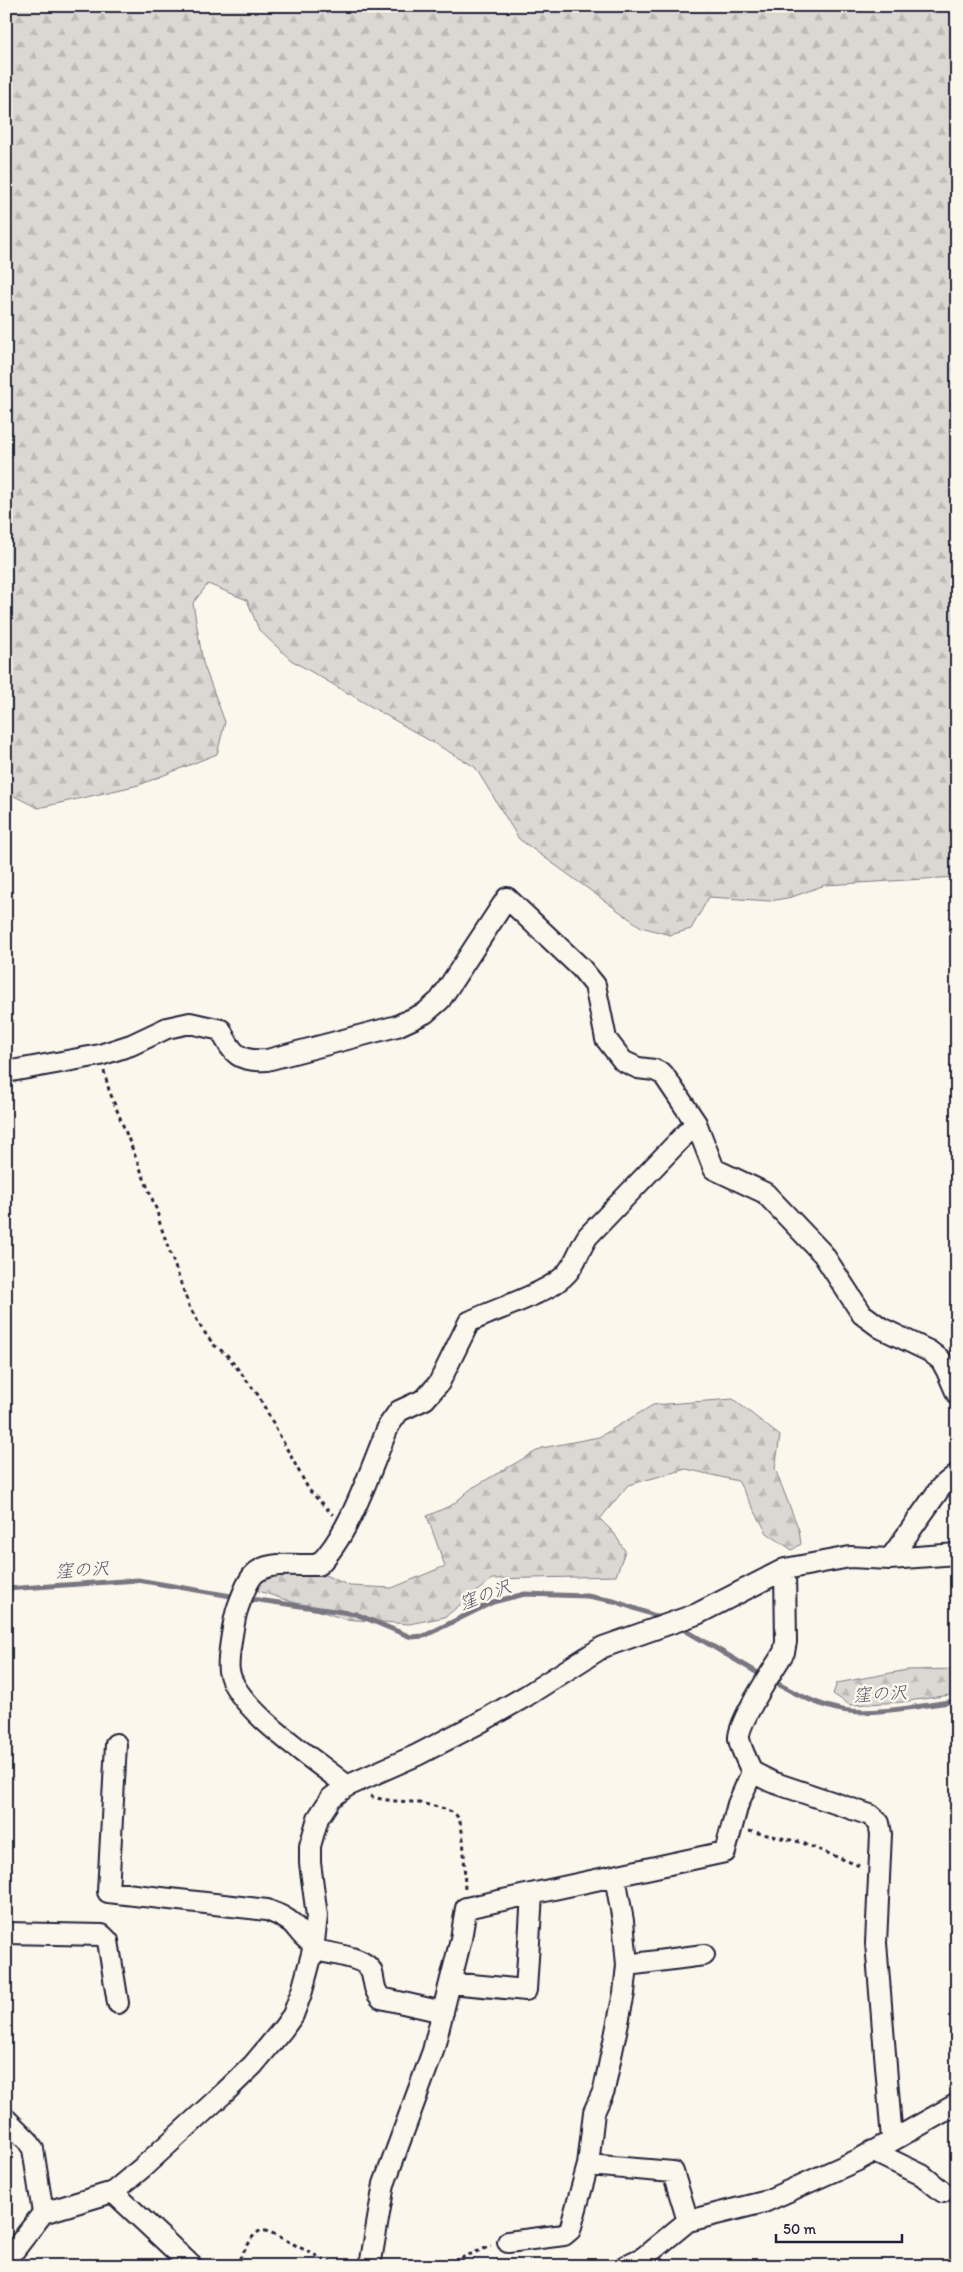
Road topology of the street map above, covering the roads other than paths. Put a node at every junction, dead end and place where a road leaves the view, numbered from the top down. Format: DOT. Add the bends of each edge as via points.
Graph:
graph roads {
  1 [pos="6,1072"];
  2 [pos="696,1123"];
  3 [pos="952,1365"];
  4 [pos="957,1394"];
  5 [pos="957,1474"];
  6 [pos="957,1554"];
  7 [pos="890,1559"];
  8 [pos="786,1569"];
  9 [pos="116,1744"];
  10 [pos="752,1772"];
  11 [pos="347,1786"];
  12 [pos="615,1876"];
  13 [pos="532,1894"];
  14 [pos="6,1933"];
  15 [pos="313,1947"];
  16 [pos="704,1955"];
  17 [pos="627,1965"];
  18 [pos="450,1983"];
  19 [pos="118,2003"];
  20 [pos="443,2012"];
  21 [pos="957,2104"];
  22 [pos="6,2119"];
  23 [pos="892,2140"];
  24 [pos="872,2152"];
  25 [pos="588,2165"];
  26 [pos="113,2192"];
  27 [pos="943,2192"];
  28 [pos="43,2213"];
  29 [pos="688,2222"];
  30 [pos="508,2242"];
  31 [pos="6,2261"];
  32 [pos="192,2266"];
  33 [pos="370,2266"];
  34 [pos="624,2266"];
  1 -- 2 [label="street" via="100,1055 167,1028 190,1023 220,1030 237,1055 250,1061 267,1060 397,1026 425,1014 440,1000 507,898 595,985 606,1039 623,1061 663,1074"];
  2 -- 3 [label="street" via="714,1169 765,1193 823,1254 862,1314 881,1328"];
  2 -- 11 [label="street" via="588,1236 568,1272 553,1286 469,1322 439,1383 424,1399 399,1411 389,1425 345,1528 330,1554 318,1565 272,1566 257,1572 244,1590 237,1611 228,1670 233,1683 270,1728"];
  3 -- 4 [label="street"];
  5 -- 7 [label="street" via="941,1487"];
  6 -- 7 [label="street"];
  7 -- 8 [label="street" via="850,1557"];
  8 -- 10 [label="street" via="784,1652 740,1729 739,1739"];
  8 -- 11 [label="street" via="697,1614 603,1646 477,1724"];
  9 -- 15 [label="street" via="108,1892 267,1910 292,1924"];
  10 -- 12 [label="street" via="738,1804 725,1852"];
  10 -- 23 [label="street" via="772,1782 870,1815 879,1822 876,1943"];
  11 -- 15 [label="street" via="331,1798 313,1831 310,1863 317,1916"];
  12 -- 13 [label="street"];
  12 -- 17 [label="street"];
  13 -- 18 [label="street" via="466,1908"];
  13 -- 18 [label="street" via="526,1990"];
  14 -- 19 [label="street" via="102,1935 108,1942"];
  15 -- 20 [label="street" via="363,1961 372,1971 374,1990 380,1998"];
  15 -- 26 [label="street" via="302,1991 293,2015 283,2029 224,2094"];
  16 -- 17 [label="street"];
  17 -- 25 [label="street" via="604,2090 594,2112"];
  18 -- 20 [label="street"];
  20 -- 33 [label="street" via="433,2051 384,2184"];
  21 -- 23 [label="street"];
  22 -- 28 [label="street" via="33,2149"];
  23 -- 24 [label="street"];
  24 -- 27 [label="street" via="922,2175"];
  24 -- 29 [label="street" via="764,2202"];
  25 -- 29 [label="street" via="673,2172"];
  25 -- 30 [label="street" via="570,2230 564,2234"];
  26 -- 28 [label="street"];
  26 -- 32 [label="street"];
  28 -- 31 [label="street"];
  29 -- 34 [label="street" via="644,2257"];
}
